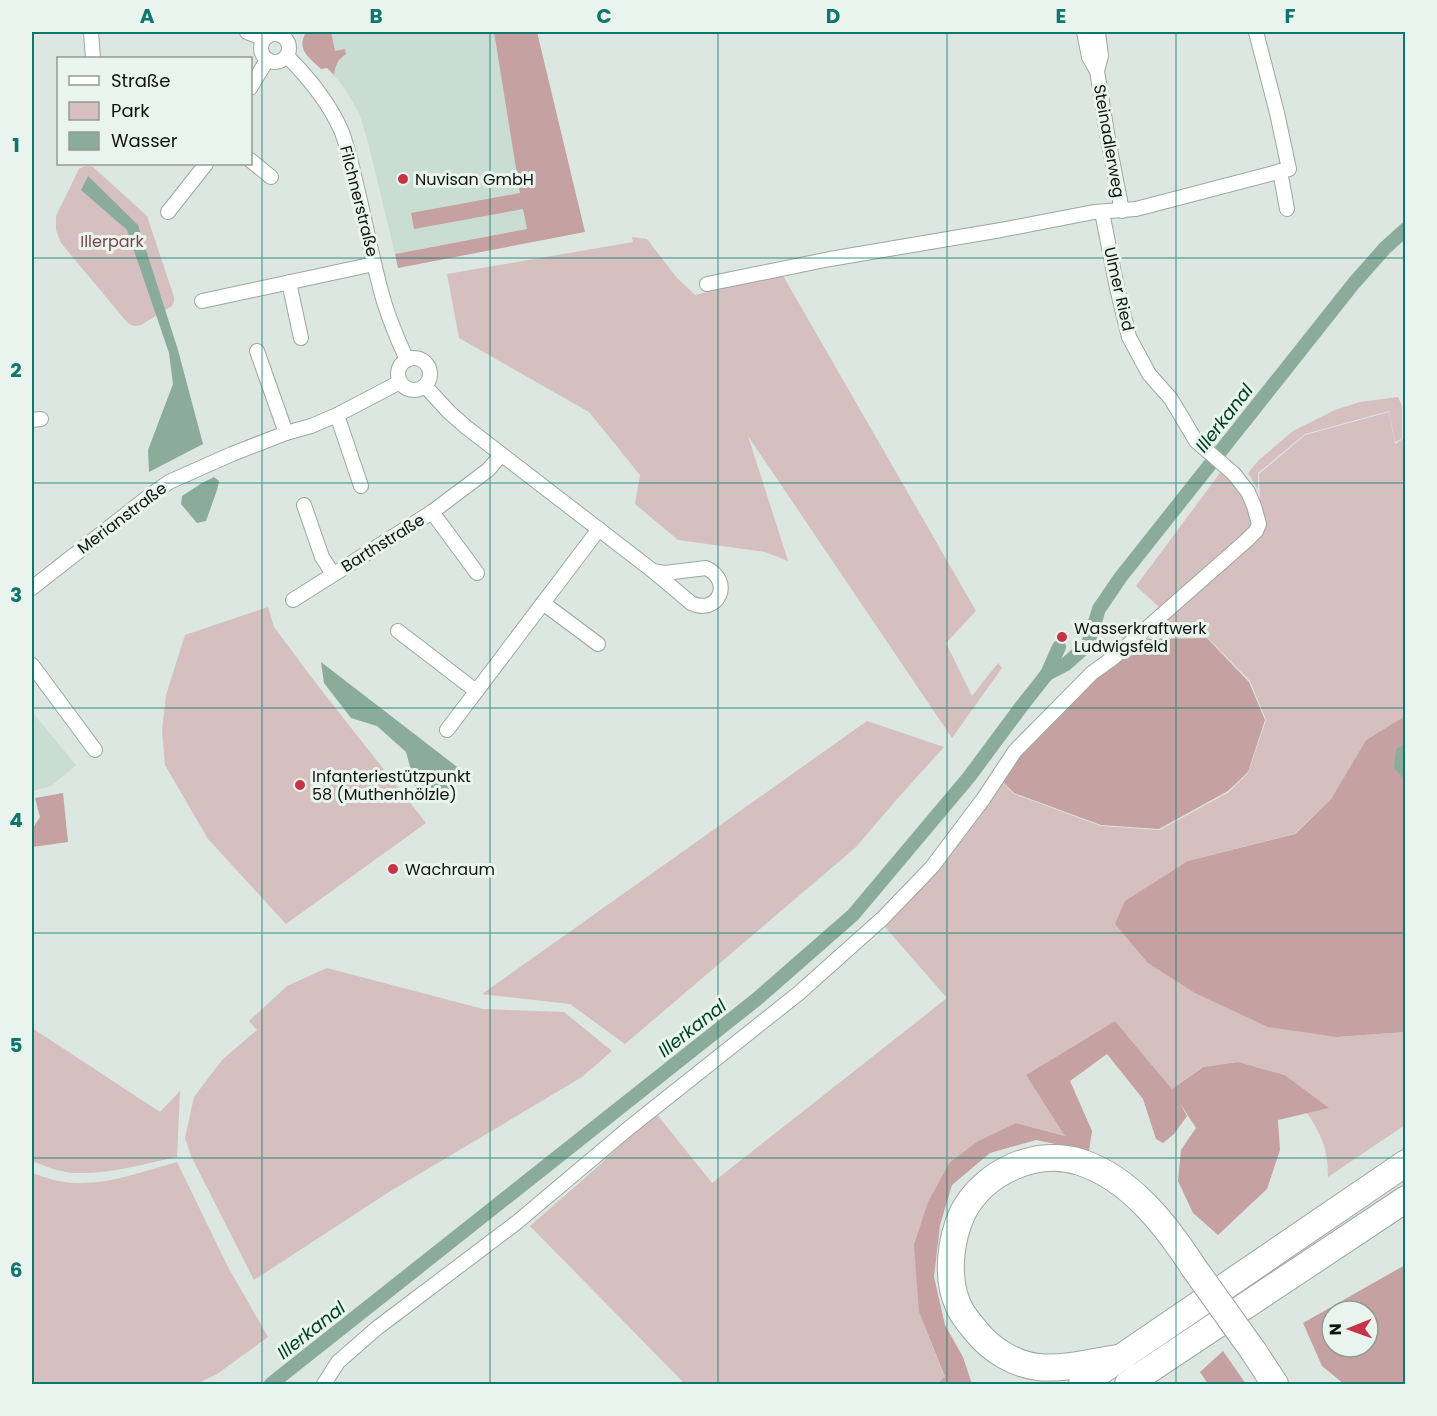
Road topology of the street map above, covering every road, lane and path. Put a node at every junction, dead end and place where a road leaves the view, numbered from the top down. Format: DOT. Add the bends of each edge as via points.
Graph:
graph roads {
  1 [pos="91,32"];
  2 [pos="247,32"];
  3 [pos="1084,32"];
  4 [pos="1098,32"];
  5 [pos="1256,32"];
  6 [pos="285,34"];
  7 [pos="264,39"];
  8 [pos="286,56"];
  9 [pos="93,57"];
  10 [pos="267,60"];
  11 [pos="1097,71"];
  12 [pos="252,85"];
  13 [pos="252,162"];
  14 [pos="205,165"];
  15 [pos="1280,171"];
  16 [pos="271,177"];
  17 [pos="1287,209"];
  18 [pos="1122,211"];
  19 [pos="168,212"];
  20 [pos="1102,212"];
  21 [pos="374,264"];
  22 [pos="289,282"];
  23 [pos="707,284"];
  24 [pos="202,301"];
  25 [pos="301,338"];
  26 [pos="257,351"];
  27 [pos="407,360"];
  28 [pos="400,382"];
  29 [pos="425,386"];
  30 [pos="337,415"];
  31 [pos="286,434"];
  32 [pos="501,455"];
  33 [pos="361,486"];
  34 [pos="304,504"];
  35 [pos="432,512"];
  36 [pos="599,529"];
  37 [pos="653,571"];
  38 [pos="477,573"];
  39 [pos="333,574"];
  40 [pos="32,588"];
  41 [pos="293,600"];
  42 [pos="543,603"];
  43 [pos="398,631"];
  44 [pos="598,644"];
  45 [pos="32,665"];
  46 [pos="476,691"];
  47 [pos="447,730"];
  48 [pos="95,750"];
  49 [pos="1406,1163"];
  50 [pos="1406,1199"];
  51 [pos="1124,1357"];
  52 [pos="324,1384"];
  53 [pos="1082,1384"];
  54 [pos="1128,1384"];
  55 [pos="1275,1384"];
  1 -- 9 [label="street"];
  2 -- 7 [label="street"];
  3 -- 11 [label="street, Steinadlerweg" via="1089,57"];
  4 -- 11 [label="street, Steinadlerweg" via="1101,56"];
  5 -- 15 [label="street" via="1289,169"];
  6 -- 7 [label="street" via="271,34"];
  6 -- 8 [label="street"];
  7 -- 10 [label="street" via="261,52"];
  8 -- 10 [label="street" via="275,62"];
  8 -- 21 [label="street, Filchnerstraße" via="315,86 341,131"];
  10 -- 12 [label="street"];
  11 -- 18 [label="street, Steinadlerweg"];
  13 -- 16 [label="street"];
  14 -- 19 [label="street"];
  15 -- 17 [label="street"];
  15 -- 18 [label="street"];
  18 -- 20 [label="street"];
  20 -- 23 [label="street"];
  20 -- 52 [label="street, Ulmer Ried" via="1129,337 1152,378 1171,399 1199,444 1228,468 1248,492 1259,524 1256,531 1092,673 1015,751 932,867 883,918 799,993 516,1223 377,1328 338,1362"];
  21 -- 22 [label="street"];
  21 -- 27 [label="street, Filchnerstraße" via="385,306"];
  22 -- 24 [label="street"];
  22 -- 25 [label="street"];
  26 -- 31 [label="street"];
  27 -- 28 [label="street" via="398,372"];
  27 -- 29 [label="street" via="417,359 426,364 430,374"];
  28 -- 29 [label="street" via="413,390"];
  28 -- 30 [label="street, Merianstraße"];
  29 -- 32 [label="street" via="457,420"];
  30 -- 31 [label="street, Merianstraße"];
  30 -- 33 [label="street"];
  31 -- 40 [label="street, Merianstraße" via="169,482"];
  32 -- 35 [label="street, Barthstraße" via="488,470"];
  32 -- 36 [label="street"];
  34 -- 39 [label="street, Barthstraße" via="322,558"];
  35 -- 38 [label="street, Barthstraße"];
  35 -- 39 [label="street, Barthstraße"];
  36 -- 37 [label="street"];
  36 -- 42 [label="street"];
  37 -- 37 [label="street" via="696,606 714,602 720,592 720,580 706,568"];
  39 -- 41 [label="street, Barthstraße"];
  42 -- 44 [label="street"];
  42 -- 46 [label="street"];
  43 -- 46 [label="street"];
  45 -- 48 [label="street"];
  46 -- 47 [label="street"];
  49 -- 51 [label="highway"];
  50 -- 54 [label="highway"];
  51 -- 53 [label="highway"];
  51 -- 55 [label="highway, bridge" via="1055,1368 1036,1367 998,1353 983,1340 959,1306 951,1274 956,1233 964,1212 990,1180 1043,1158 1078,1161 1110,1176 1174,1237"];
}
